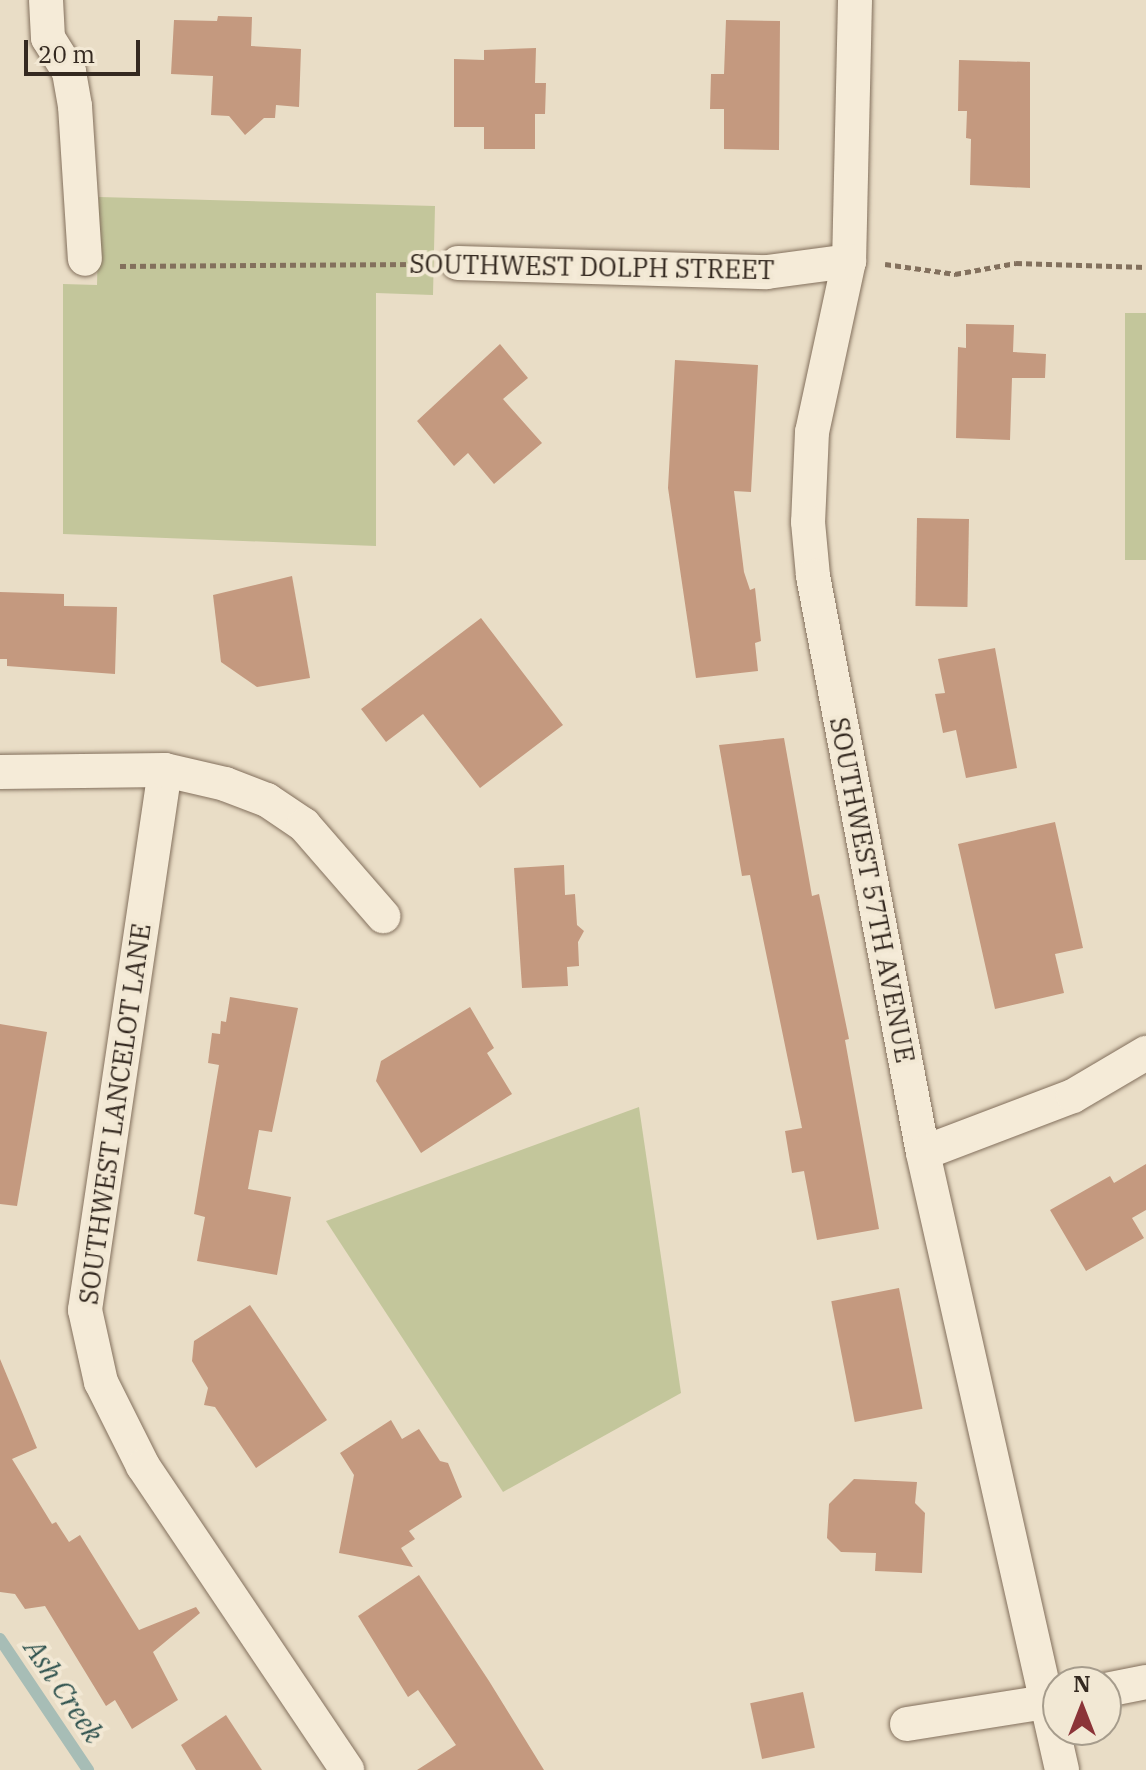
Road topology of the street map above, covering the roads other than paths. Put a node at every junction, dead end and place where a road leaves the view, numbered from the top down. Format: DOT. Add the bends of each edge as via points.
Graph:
graph roads {
  1 [pos="46,0"];
  2 [pos="855,0"];
  3 [pos="85,259"];
  4 [pos="849,261"];
  5 [pos="458,263"];
  6 [pos="165,770"];
  7 [pos="0,772"];
  8 [pos="383,916"];
  9 [pos="1146,1053"];
  10 [pos="923,1153"];
  11 [pos="1045,1666"];
  12 [pos="1146,1682"];
  13 [pos="1122,1687"];
  14 [pos="1042,1703"];
  15 [pos="907,1724"];
  16 [pos="1059,1746"];
  17 [pos="347,1770"];
  18 [pos="1062,1770"];
  1 -- 3 [label="street" via="48,38 69,72 75,106"];
  2 -- 4 [label="street, SOUTHWEST 57TH AVENUE"];
  4 -- 5 [label="street, SOUTHWEST DOLPH STREET" via="767,272"];
  4 -- 10 [label="street, SOUTHWEST 57TH AVENUE" via="818,391 808,522 822,637"];
  6 -- 7 [label="street"];
  6 -- 8 [label="street" via="267,800 304,825"];
  6 -- 17 [label="street, SOUTHWEST LANCELOT LANE" via="85,1310 101,1382 143,1466"];
  9 -- 10 [label="street" via="1073,1096"];
  10 -- 11 [label="street, SOUTHWEST 57TH AVENUE"];
  12 -- 13 [label="street"];
  14 -- 15 [label="street"];
  16 -- 18 [label="street, SOUTHWEST 57TH AVENUE"];
}
